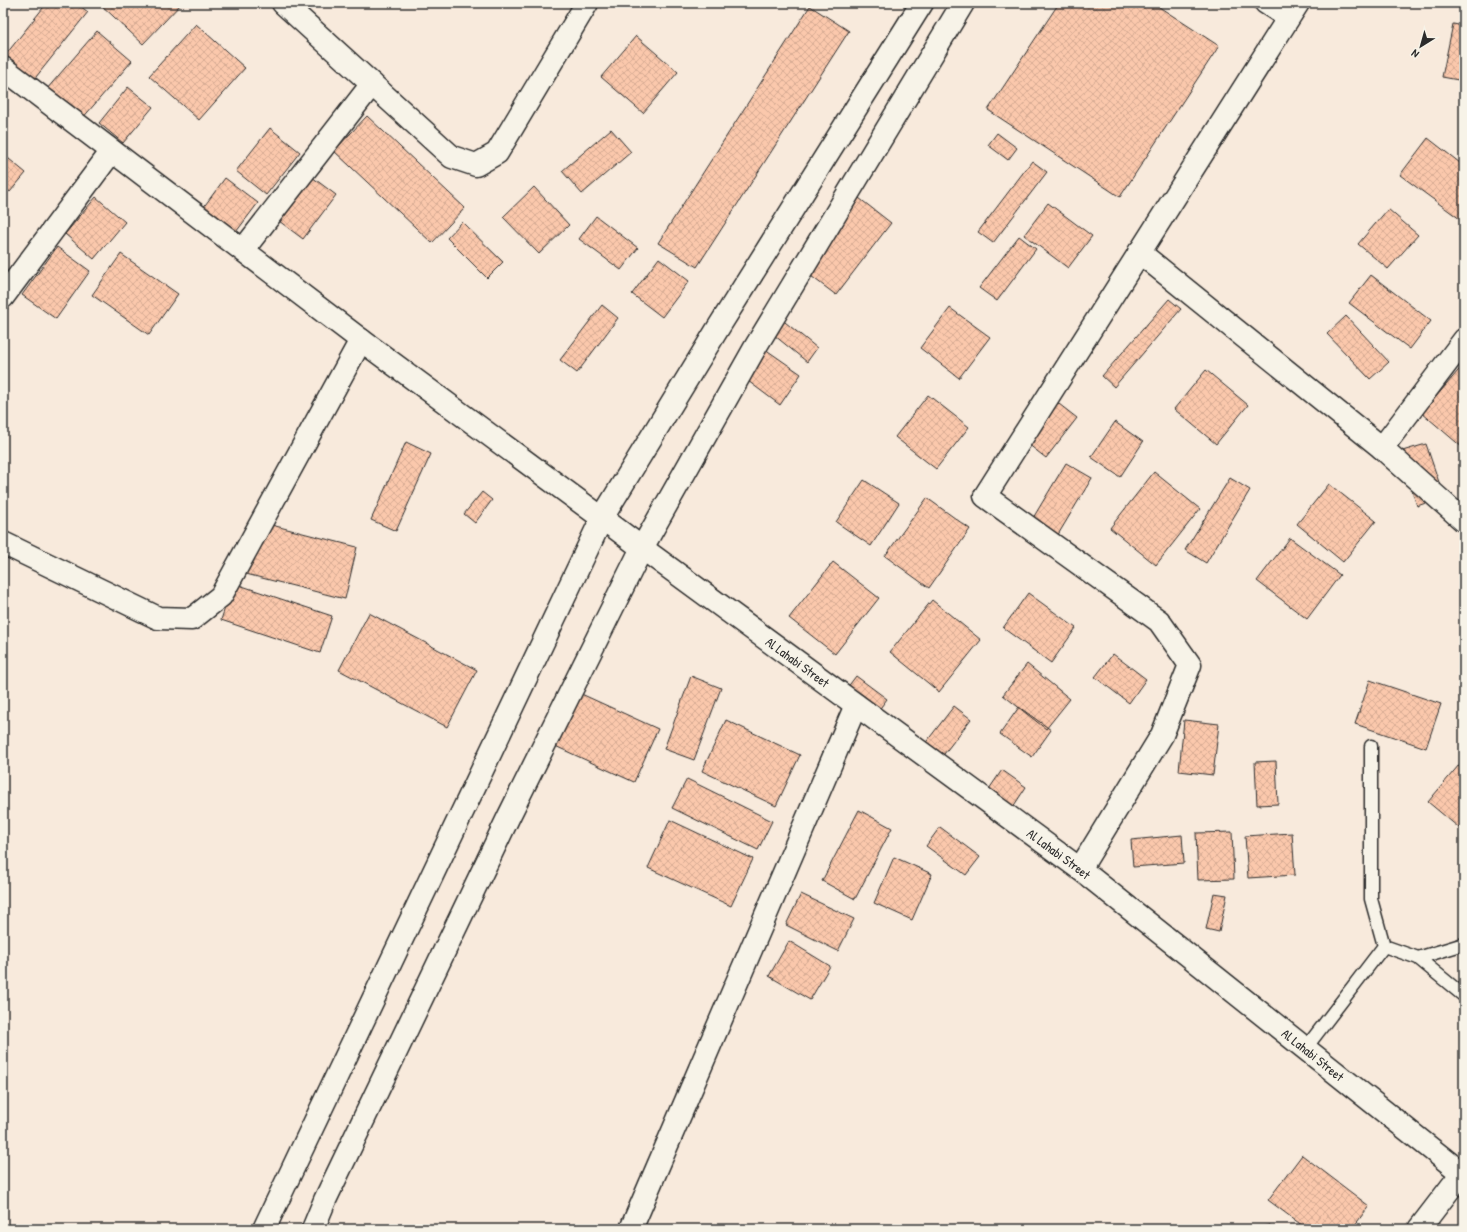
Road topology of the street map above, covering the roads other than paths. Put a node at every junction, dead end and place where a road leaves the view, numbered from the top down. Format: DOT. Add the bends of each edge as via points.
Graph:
graph roads {
  1 [pos="283,3"];
  2 [pos="587,3"];
  3 [pos="922,3"];
  4 [pos="962,3"];
  5 [pos="1266,3"];
  6 [pos="1293,10"];
  7 [pos="3,68"];
  8 [pos="372,84"];
  9 [pos="112,151"];
  10 [pos="243,250"];
  11 [pos="1139,252"];
  12 [pos="3,297"];
  13 [pos="361,340"];
  14 [pos="1464,340"];
  15 [pos="1382,448"];
  16 [pos="602,518"];
  17 [pos="1464,521"];
  18 [pos="3,543"];
  19 [pos="642,548"];
  20 [pos="856,705"];
  21 [pos="1371,746"];
  22 [pos="1080,869"];
  23 [pos="1464,944"];
  24 [pos="1384,946"];
  25 [pos="1418,958"];
  26 [pos="1464,996"];
  27 [pos="1305,1049"];
  28 [pos="1463,1174"];
  29 [pos="264,1229"];
  30 [pos="313,1229"];
  31 [pos="631,1229"];
  32 [pos="1419,1229"];
  1 -- 8 [label="street"];
  2 -- 8 [label="street" via="498,153 476,166 452,156"];
  3 -- 16 [label="street"];
  4 -- 19 [label="street" via="756,346"];
  5 -- 6 [label="street"];
  6 -- 11 [label="street"];
  7 -- 9 [label="street, Al Lahabi Street"];
  8 -- 10 [label="street"];
  9 -- 10 [label="street, Al Lahabi Street"];
  9 -- 12 [label="street"];
  10 -- 13 [label="street, Al Lahabi Street"];
  11 -- 15 [label="street"];
  11 -- 22 [label="street" via="985,496 1159,621 1190,665 1162,735"];
  13 -- 16 [label="street, Al Lahabi Street"];
  13 -- 18 [label="street" via="221,596 192,619 158,618"];
  14 -- 15 [label="street"];
  15 -- 17 [label="street"];
  16 -- 19 [label="street, Al Lahabi Street"];
  16 -- 29 [label="street"];
  19 -- 20 [label="street, Al Lahabi Street"];
  19 -- 30 [label="street" via="509,816"];
  20 -- 22 [label="street, Al Lahabi Street"];
  20 -- 31 [label="street"];
  21 -- 24 [label="lane" via="1371,899"];
  22 -- 27 [label="street, Al Lahabi Street"];
  23 -- 25 [label="lane"];
  24 -- 25 [label="lane"];
  24 -- 27 [label="lane"];
  25 -- 26 [label="lane"];
  27 -- 28 [label="street, Al Lahabi Street"];
  28 -- 32 [label="street"];
}
